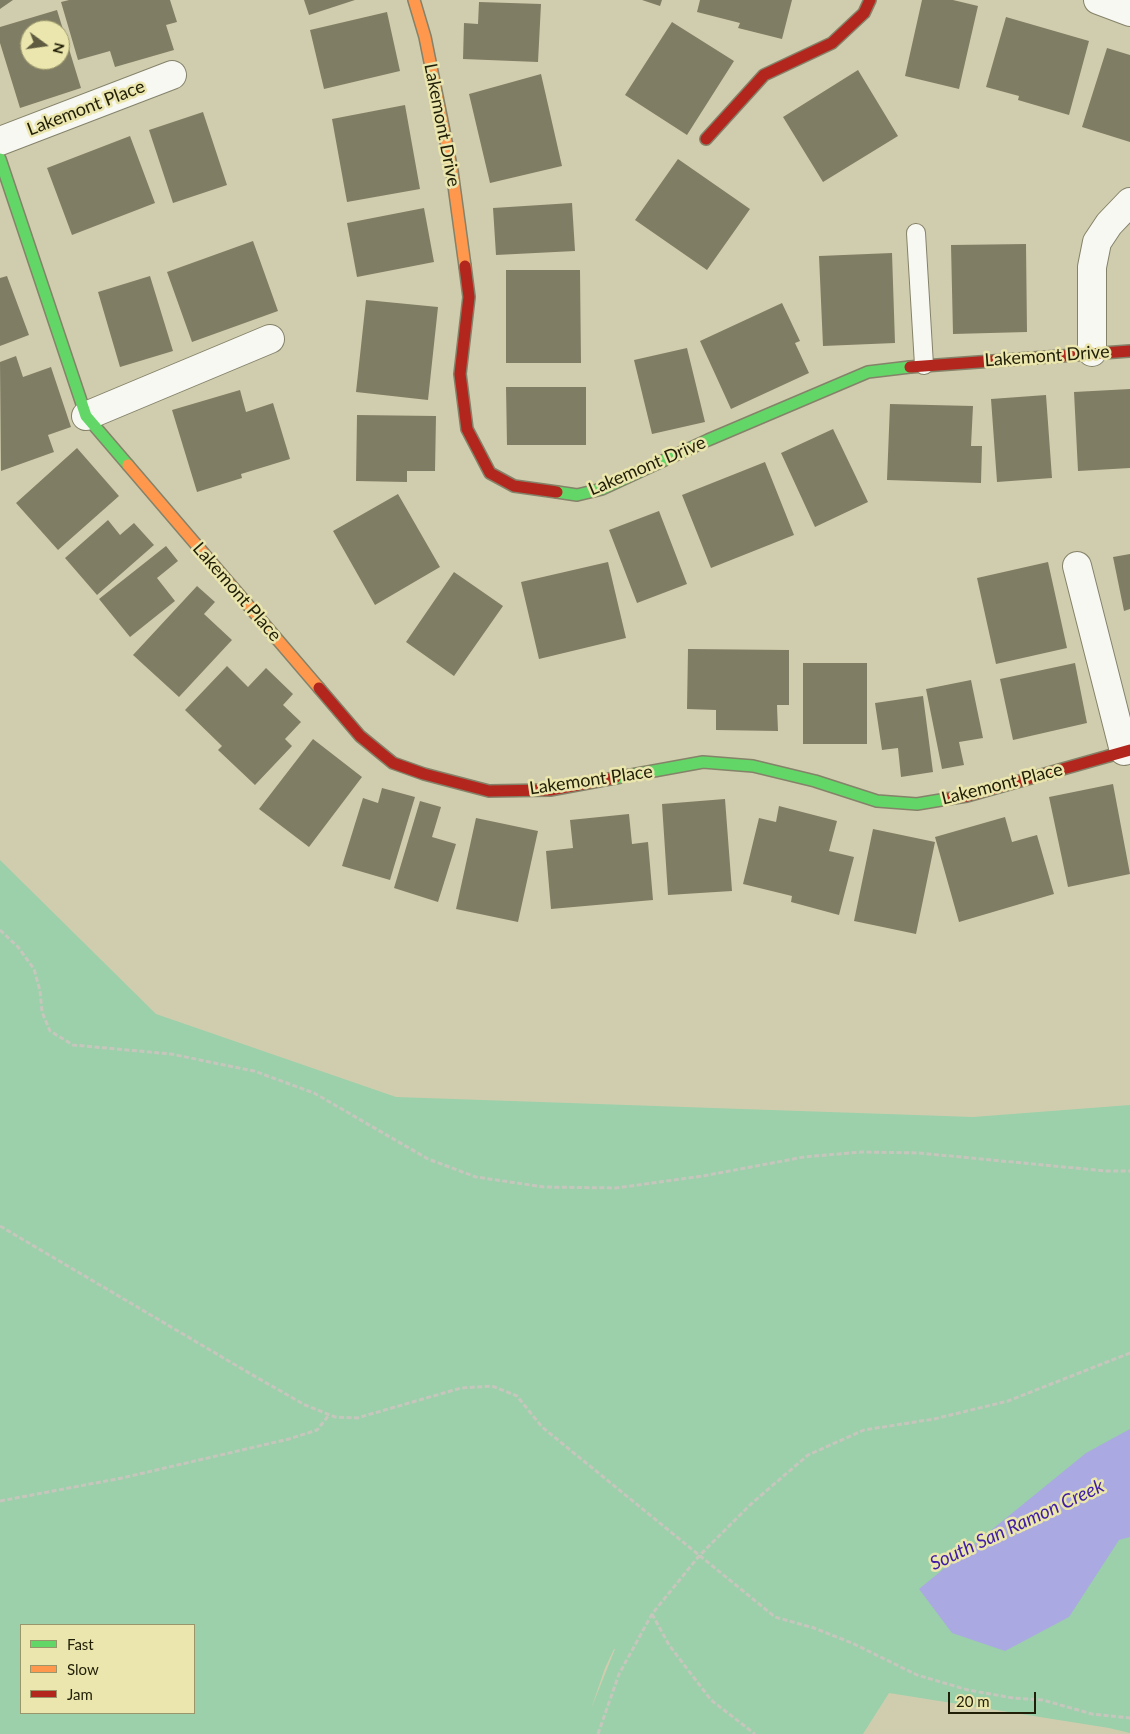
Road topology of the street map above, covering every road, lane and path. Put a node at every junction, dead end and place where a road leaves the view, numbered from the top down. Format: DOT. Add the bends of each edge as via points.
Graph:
graph roads {
  1 [pos="414,0"];
  2 [pos="870,0"];
  3 [pos="1098,0"];
  4 [pos="1130,12"];
  5 [pos="172,75"];
  6 [pos="706,139"];
  7 [pos="0,141"];
  8 [pos="0,159"];
  9 [pos="1130,202"];
  10 [pos="916,233"];
  11 [pos="270,339"];
  12 [pos="1130,351"];
  13 [pos="1092,352"];
  14 [pos="924,365"];
  15 [pos="86,416"];
  16 [pos="1077,566"];
  17 [pos="1127,751"];
  18 [pos="0,930"];
  19 [pos="1130,1171"];
  20 [pos="0,1226"];
  21 [pos="1130,1353"];
  22 [pos="329,1415"];
  23 [pos="0,1501"];
  24 [pos="699,1556"];
  25 [pos="652,1614"];
  26 [pos="1130,1718"];
  27 [pos="598,1734"];
  28 [pos="755,1734"];
  1 -- 14 [label="street, Lakemont Drive" via="425,37 452,170 469,297 460,374 467,430 490,473 514,486 577,495 602,490 708,440 868,372"];
  2 -- 6 [label="street" via="864,13 832,43 764,76"];
  3 -- 4 [label="street"];
  5 -- 7 [label="street, Lakemont Place"];
  8 -- 15 [label="street, Lakemont Place"];
  9 -- 13 [label="street" via="1097,242 1092,267"];
  10 -- 14 [label="lane"];
  11 -- 15 [label="street"];
  12 -- 13 [label="street, Lakemont Drive"];
  13 -- 14 [label="street, Lakemont Drive"];
  15 -- 17 [label="street, Lakemont Place" via="360,736 393,762 424,774 489,791 550,790 703,762 753,766 877,801 917,804 967,796"];
  16 -- 17 [label="street, Lakemont Place"];
  18 -- 19 [label="path" via="34,969 42,1012 50,1031 73,1045 171,1054 254,1071 314,1093 428,1158 476,1177 544,1187 616,1188 804,1157 861,1152 919,1153"];
  20 -- 22 [label="path" via="249,1373"];
  21 -- 24 [label="path" via="1008,1402 864,1430 808,1455 751,1504"];
  22 -- 23 [label="path" via="317,1430 289,1439 122,1478"];
  22 -- 24 [label="path" via="357,1418 461,1388 492,1386 516,1396 542,1427"];
  24 -- 25 [label="path"];
  24 -- 26 [label="path" via="775,1617 852,1643 918,1675 968,1690 1043,1700 1092,1714"];
  25 -- 27 [label="path" via="619,1674"];
  25 -- 28 [label="path" via="669,1645 711,1700"];
}
